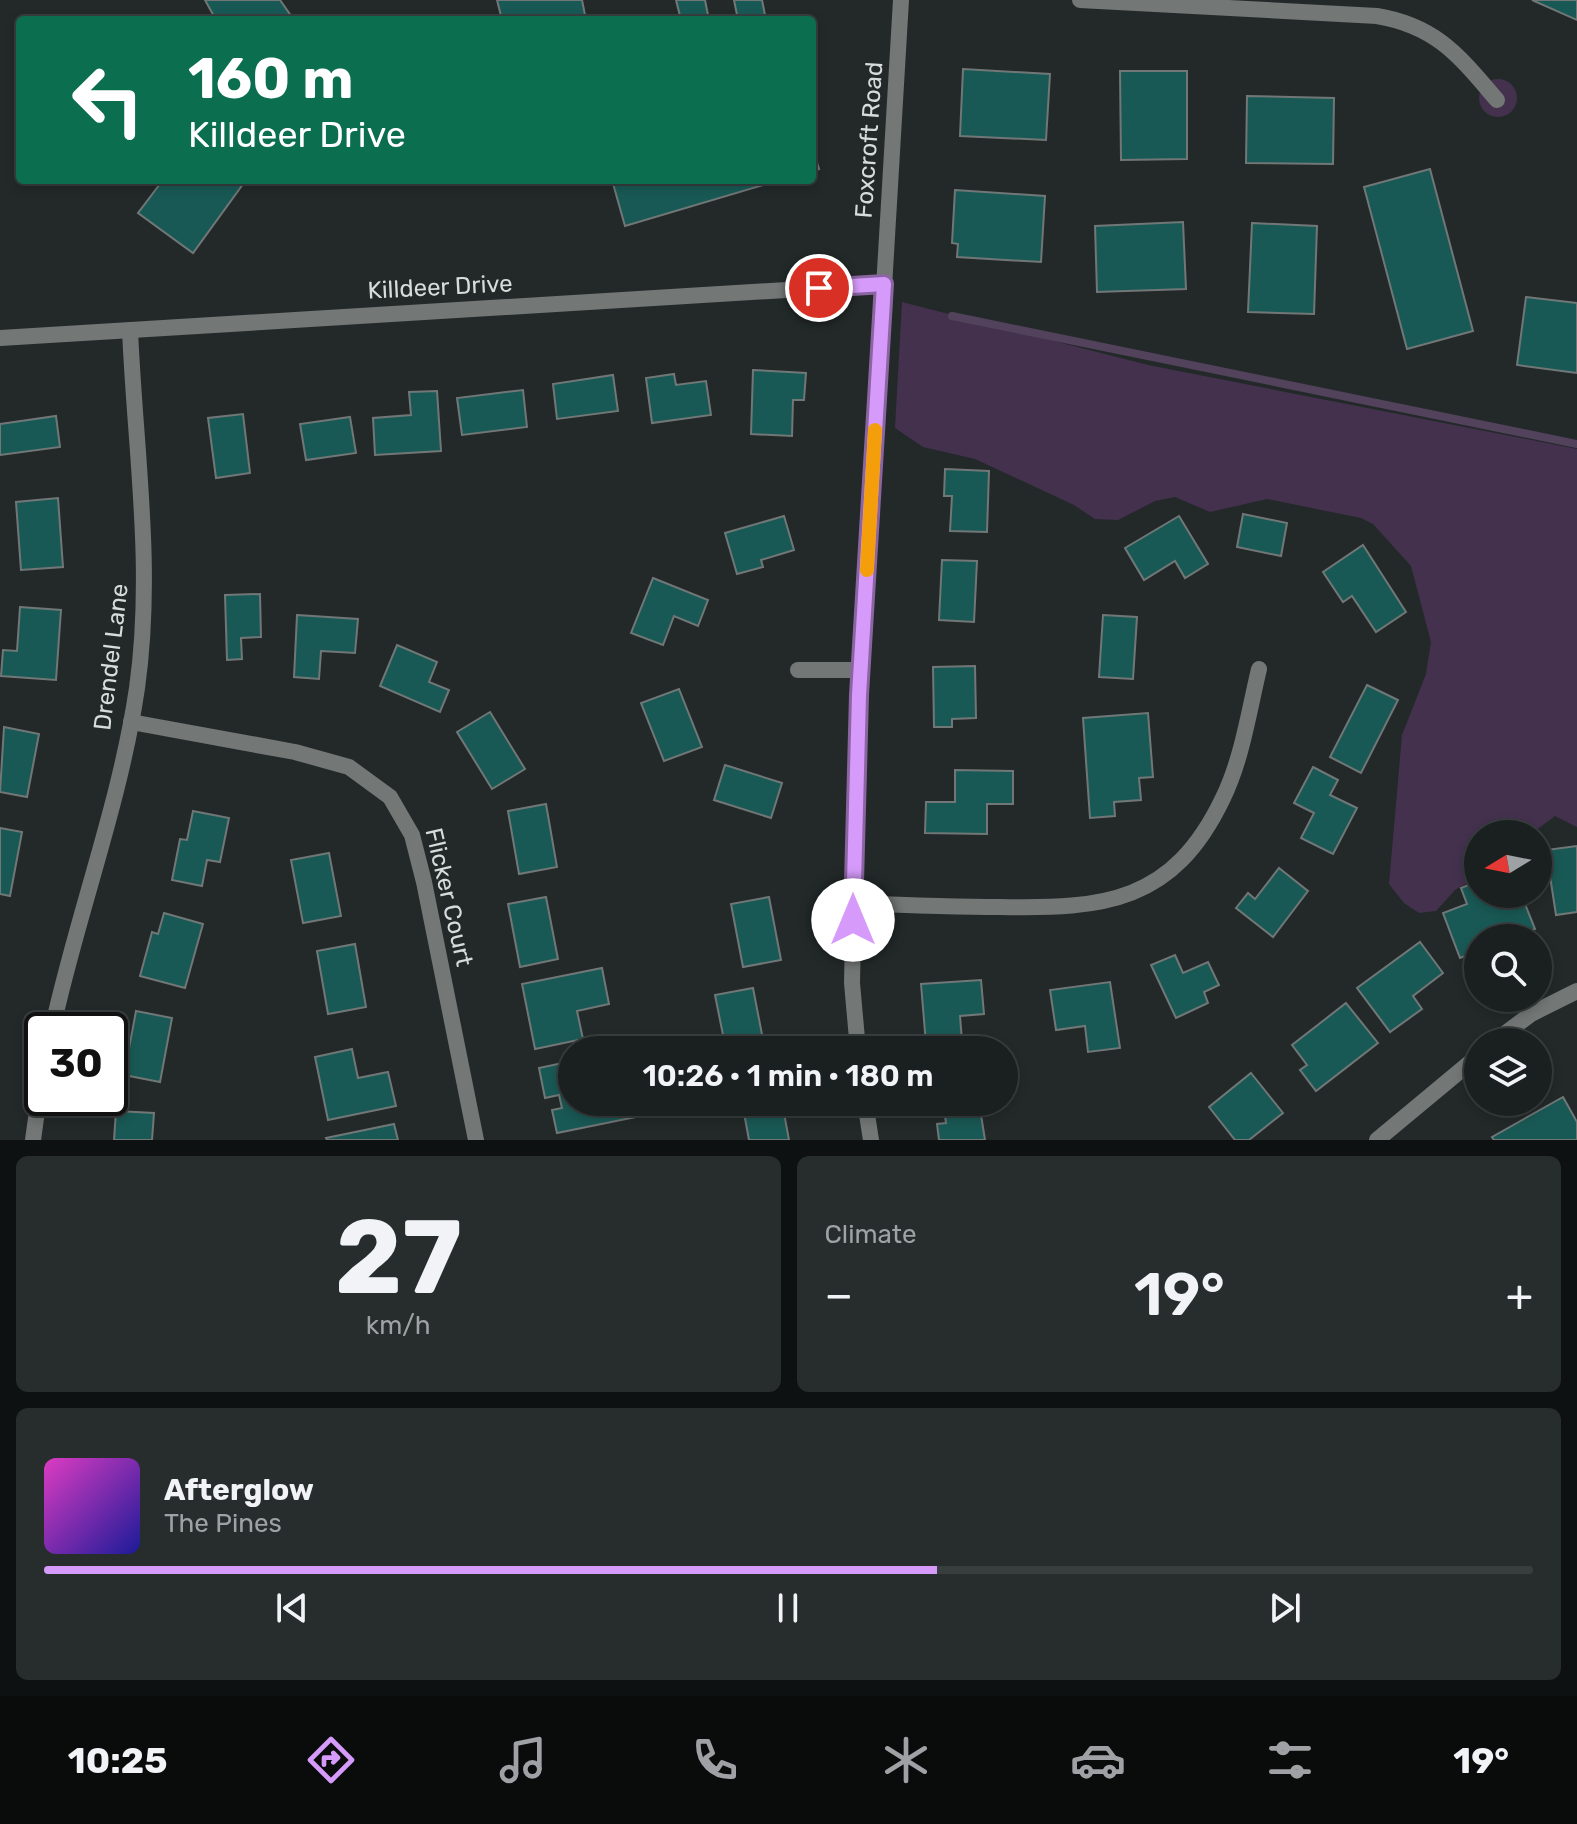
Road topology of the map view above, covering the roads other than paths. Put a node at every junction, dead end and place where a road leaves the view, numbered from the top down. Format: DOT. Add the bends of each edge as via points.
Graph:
graph roads {
  1 [pos="901,0"];
  2 [pos="1080,0"];
  3 [pos="1497,100"];
  4 [pos="884,284"];
  5 [pos="130,330"];
  6 [pos="0,338"];
  7 [pos="1259,669"];
  8 [pos="798,670"];
  9 [pos="860,670"];
  10 [pos="131,722"];
  11 [pos="853,903"];
  12 [pos="1577,991"];
  13 [pos="57,1012"];
  14 [pos="1512,1028"];
  15 [pos="857,1036"];
  16 [pos="1464,1068"];
  17 [pos="36,1116"];
  18 [pos="867,1116"];
  19 [pos="33,1140"];
  20 [pos="476,1140"];
  21 [pos="871,1140"];
  22 [pos="1377,1140"];
  1 -- 4 [label="street, Foxcroft Road"];
  2 -- 3 [label="street" via="1405,20 1450,45"];
  4 -- 5 [label="street, Killdeer Drive"];
  4 -- 9 [label="street, Foxcroft Road"];
  5 -- 6 [label="street, Killdeer Drive"];
  5 -- 10 [label="street, Drendel Lane" via="145,578"];
  7 -- 11 [label="street" via="1225,796 1188,853 1144,886 1072,908"];
  8 -- 9 [label="street"];
  9 -- 11 [label="street, Foxcroft Road"];
  10 -- 13 [label="street, Drendel Lane"];
  10 -- 20 [label="street, Flicker Court" via="322,759 349,767 390,797 412,835 424,882"];
  11 -- 15 [label="street, Foxcroft Road"];
  12 -- 14 [label="street"];
  16 -- 22 [label="street"];
  17 -- 19 [label="street"];
  18 -- 21 [label="street"];
}
